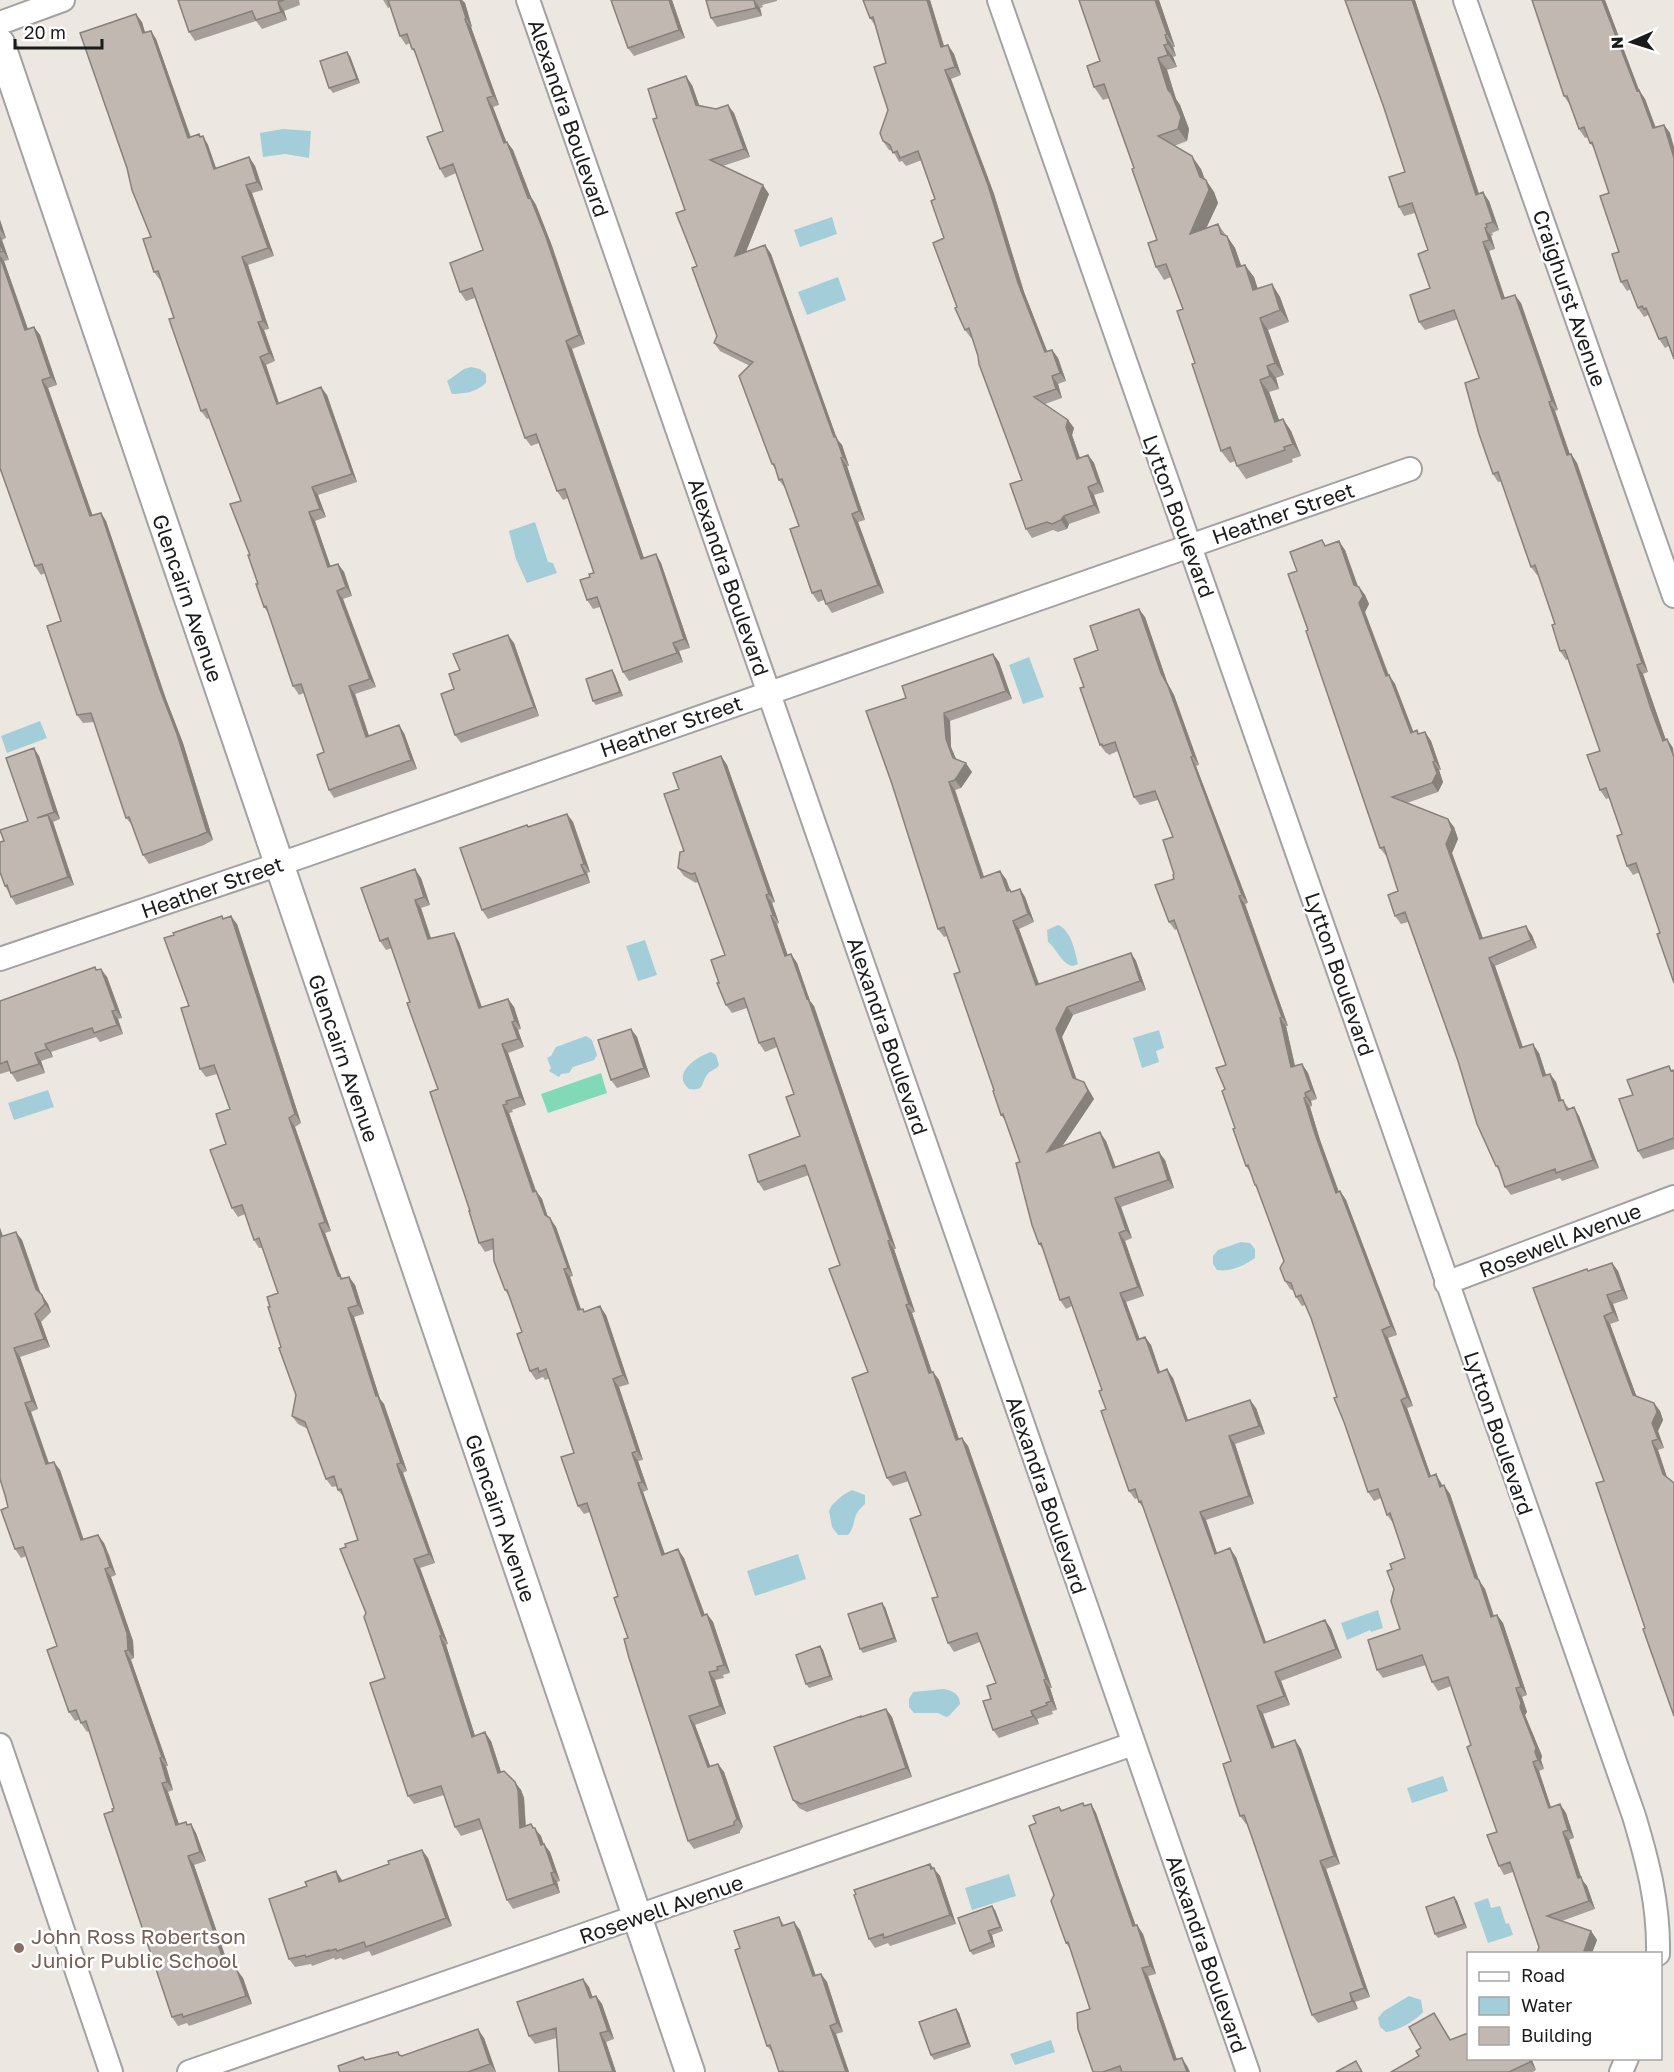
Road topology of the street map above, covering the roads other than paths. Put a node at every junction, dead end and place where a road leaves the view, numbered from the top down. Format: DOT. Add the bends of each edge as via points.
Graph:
graph roads {
  1 [pos="63,0"];
  2 [pos="528,0"];
  3 [pos="999,0"];
  4 [pos="1466,0"];
  5 [pos="0,23"];
  6 [pos="0,43"];
  7 [pos="1410,469"];
  8 [pos="1189,546"];
  9 [pos="1674,596"];
  10 [pos="769,692"];
  11 [pos="278,864"];
  12 [pos="0,959"];
  13 [pos="1674,1197"];
  14 [pos="1446,1283"];
  15 [pos="1133,1744"];
  16 [pos="0,1745"];
  17 [pos="638,1916"];
  18 [pos="1658,1952"];
  19 [pos="111,2072"];
  20 [pos="189,2072"];
  21 [pos="690,2072"];
  22 [pos="1248,2072"];
  1 -- 5 [label="street"];
  2 -- 10 [label="street, Alexandra Boulevard"];
  3 -- 8 [label="street, Lytton Boulevard"];
  4 -- 9 [label="street, Craighurst Avenue"];
  6 -- 11 [label="street, Glencairn Avenue"];
  7 -- 8 [label="street, Heather Street"];
  8 -- 10 [label="street, Heather Street"];
  8 -- 14 [label="street, Lytton Boulevard"];
  10 -- 11 [label="street, Heather Street"];
  10 -- 15 [label="street, Alexandra Boulevard"];
  11 -- 12 [label="street, Heather Street"];
  11 -- 17 [label="street, Glencairn Avenue"];
  13 -- 14 [label="street, Rosewell Avenue"];
  14 -- 18 [label="street, Lytton Boulevard" via="1635,1816 1652,1877 1659,1923"];
  15 -- 17 [label="street, Rosewell Avenue"];
  15 -- 22 [label="street, Alexandra Boulevard"];
  16 -- 19 [label="street"];
  17 -- 20 [label="street, Rosewell Avenue"];
  17 -- 21 [label="street, Glencairn Avenue"];
}
